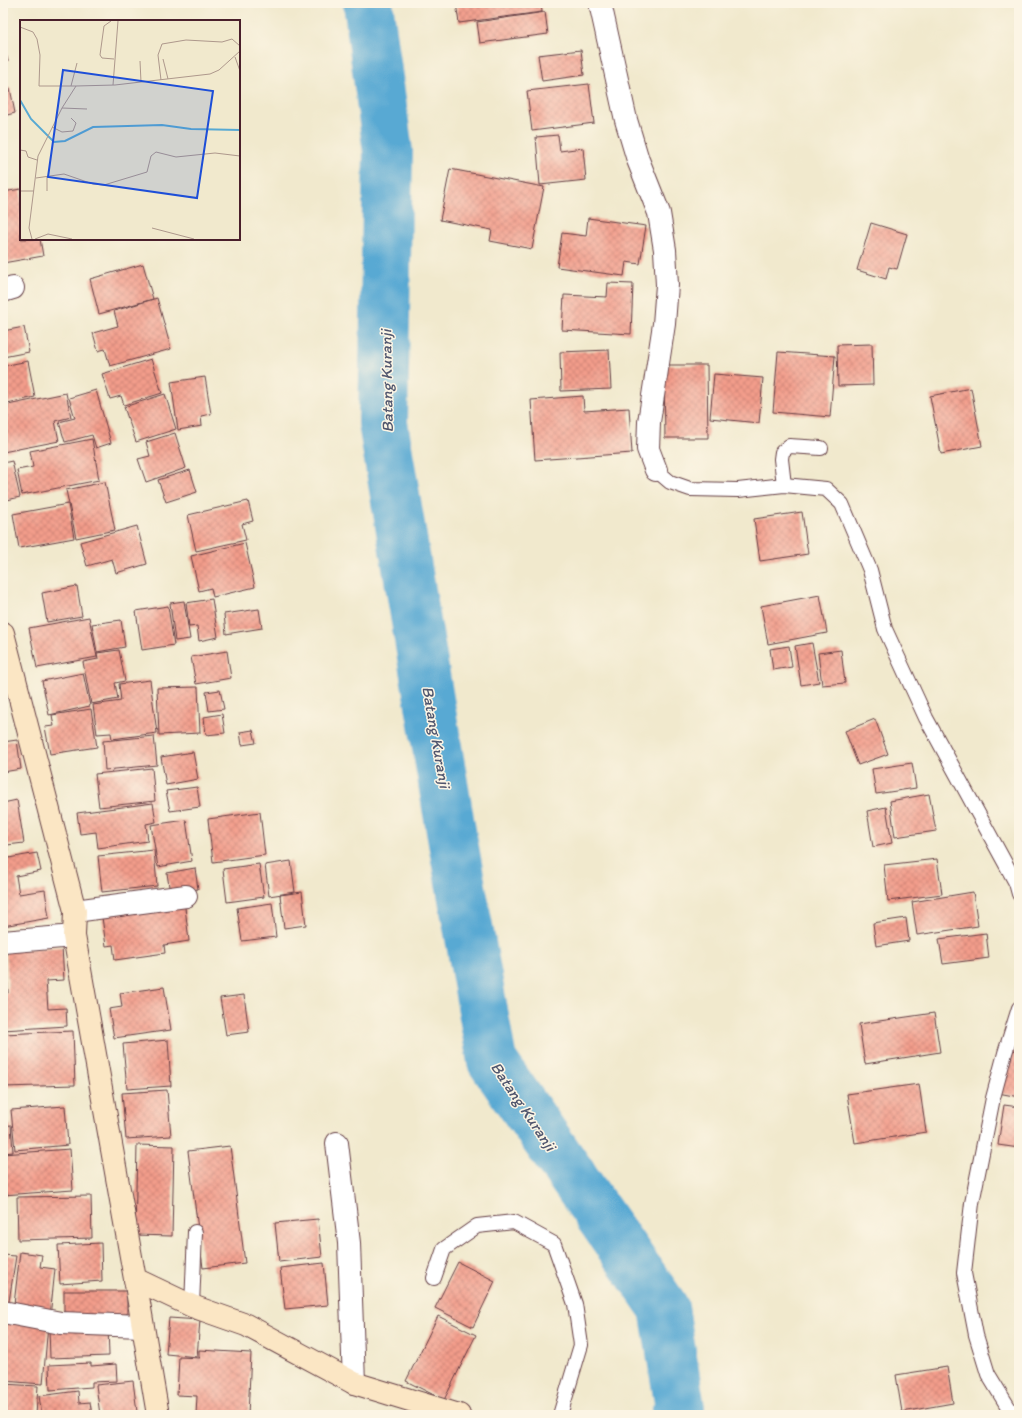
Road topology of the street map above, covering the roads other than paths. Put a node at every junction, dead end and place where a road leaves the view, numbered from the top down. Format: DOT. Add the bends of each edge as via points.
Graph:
graph roads {
  1 [pos="600,3"];
  2 [pos="821,448"];
  3 [pos="656,470"];
  4 [pos="784,485"];
  5 [pos="3,633"];
  6 [pos="8,676"];
  7 [pos="1019,894"];
  8 [pos="186,896"];
  9 [pos="75,911"];
  10 [pos="74,936"];
  11 [pos="3,942"];
  12 [pos="1019,1008"];
  13 [pos="337,1143"];
  14 [pos="195,1232"];
  15 [pos="434,1278"];
  16 [pos="135,1279"];
  17 [pos="192,1306"];
  18 [pos="3,1312"];
  19 [pos="142,1326"];
  20 [pos="354,1383"];
  21 [pos="158,1415"];
  22 [pos="460,1415"];
  23 [pos="560,1415"];
  24 [pos="1013,1415"];
  1 -- 3 [label="street" via="626,120 638,160 659,213 666,250 664,324 649,422 648,449"];
  2 -- 4 [label="lane" via="789,446 782,452"];
  3 -- 4 [label="lane" via="670,482 690,489 738,490"];
  4 -- 7 [label="lane" via="826,489 842,504 870,570 885,629 926,718 1016,884"];
  5 -- 6 [label="street"];
  6 -- 9 [label="street"];
  8 -- 9 [label="street"];
  9 -- 10 [label="street"];
  10 -- 11 [label="street"];
  10 -- 16 [label="street"];
  12 -- 24 [label="lane" via="993,1098 972,1203 964,1273 976,1335 988,1374"];
  13 -- 20 [label="street" via="348,1243"];
  14 -- 17 [label="lane"];
  15 -- 23 [label="lane" via="444,1249 477,1226 514,1222 554,1244 574,1304 581,1345"];
  16 -- 17 [label="street"];
  16 -- 19 [label="street"];
  17 -- 20 [label="street" via="246,1324"];
  18 -- 19 [label="street" via="61,1323"];
  19 -- 21 [label="street"];
  20 -- 22 [label="street"];
}
